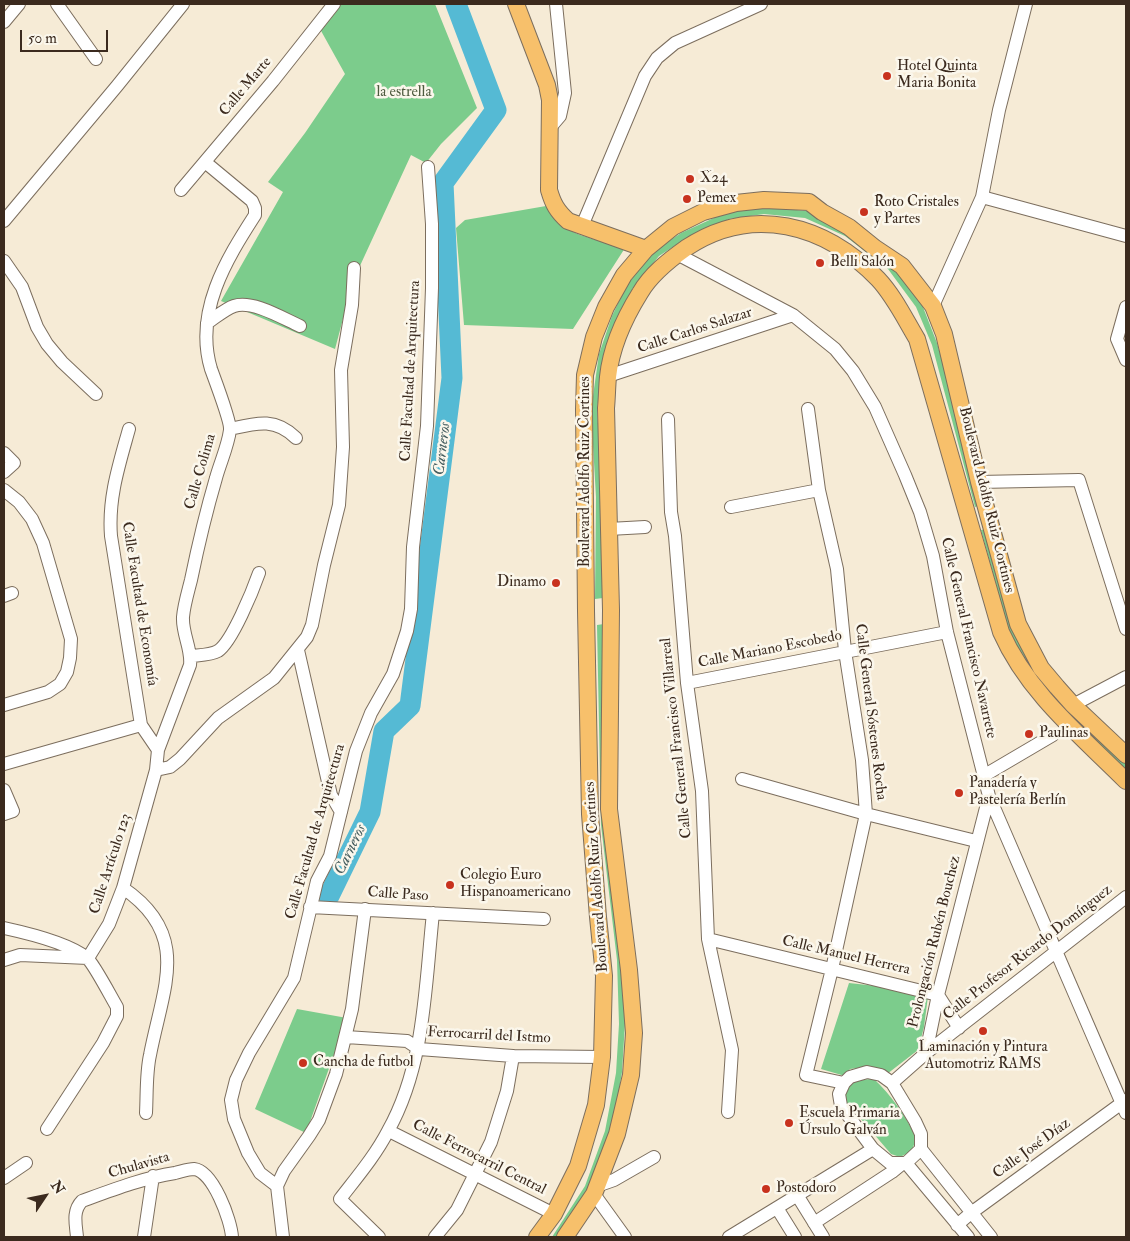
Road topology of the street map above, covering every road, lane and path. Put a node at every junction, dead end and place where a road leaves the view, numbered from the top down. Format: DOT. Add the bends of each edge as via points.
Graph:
graph roads {
  1 [pos="19,4"];
  2 [pos="57,4"];
  3 [pos="183,4"];
  4 [pos="334,4"];
  5 [pos="516,4"];
  6 [pos="556,4"];
  7 [pos="761,4"];
  8 [pos="1026,4"];
  9 [pos="4,22"];
  10 [pos="96,59"];
  11 [pos="548,130"];
  12 [pos="205,162"];
  13 [pos="428,167"];
  14 [pos="181,190"];
  15 [pos="982,197"];
  16 [pos="4,221"];
  17 [pos="582,226"];
  18 [pos="1126,236"];
  19 [pos="646,249"];
  20 [pos="678,254"];
  21 [pos="4,261"];
  22 [pos="354,268"];
  23 [pos="933,306"];
  24 [pos="1126,307"];
  25 [pos="793,315"];
  26 [pos="207,323"];
  27 [pos="300,326"];
  28 [pos="1126,360"];
  29 [pos="608,376"];
  30 [pos="96,394"];
  31 [pos="808,409"];
  32 [pos="668,419"];
  33 [pos="129,429"];
  34 [pos="230,429"];
  35 [pos="296,438"];
  36 [pos="4,453"];
  37 [pos="4,472"];
  38 [pos="979,482"];
  39 [pos="4,490"];
  40 [pos="819,490"];
  41 [pos="731,507"];
  42 [pos="988,512"];
  43 [pos="967,517"];
  44 [pos="645,528"];
  45 [pos="609,529"];
  46 [pos="259,573"];
  47 [pos="611,610"];
  48 [pos="586,611"];
  49 [pos="1126,629"];
  50 [pos="947,632"];
  51 [pos="298,650"];
  52 [pos="846,651"];
  53 [pos="191,656"];
  54 [pos="1126,677"];
  55 [pos="687,683"];
  56 [pos="4,705"];
  57 [pos="1073,705"];
  58 [pos="141,725"];
  59 [pos="1053,736"];
  60 [pos="158,750"];
  61 [pos="1126,755"];
  62 [pos="4,764"];
  63 [pos="156,770"];
  64 [pos="985,775"];
  65 [pos="742,779"];
  66 [pos="1126,781"];
  67 [pos="4,790"];
  68 [pos="989,796"];
  69 [pos="342,812"];
  70 [pos="4,814"];
  71 [pos="866,814"];
  72 [pos="976,841"];
  73 [pos="123,888"];
  74 [pos="1126,897"];
  75 [pos="314,907"];
  76 [pos="365,909"];
  77 [pos="433,913"];
  78 [pos="544,919"];
  79 [pos="4,928"];
  80 [pos="708,939"];
  81 [pos="1057,950"];
  82 [pos="88,958"];
  83 [pos="4,960"];
  84 [pos="832,969"];
  85 [pos="938,995"];
  86 [pos="959,1028"];
  87 [pos="346,1037"];
  88 [pos="419,1049"];
  89 [pos="926,1053"];
  90 [pos="513,1056"];
  91 [pos="602,1057"];
  92 [pos="844,1083"];
  93 [pos="892,1084"];
  94 [pos="1125,1105"];
  95 [pos="146,1112"];
  96 [pos="728,1112"];
  97 [pos="47,1129"];
  98 [pos="389,1131"];
  99 [pos="873,1149"];
  100 [pos="921,1149"];
  101 [pos="654,1157"];
  102 [pos="26,1163"];
  103 [pos="905,1163"];
  104 [pos="475,1175"];
  105 [pos="152,1176"];
  106 [pos="4,1178"];
  107 [pos="277,1186"];
  108 [pos="596,1190"];
  109 [pos="798,1195"];
  110 [pos="777,1208"];
  111 [pos="971,1213"];
  112 [pos="554,1214"];
  113 [pos="814,1223"];
  114 [pos="957,1225"];
  115 [pos="77,1237"];
  116 [pos="144,1237"];
  117 [pos="232,1237"];
  118 [pos="283,1237"];
  119 [pos="380,1237"];
  120 [pos="435,1237"];
  121 [pos="537,1237"];
  122 [pos="564,1237"];
  123 [pos="625,1237"];
  124 [pos="729,1237"];
  125 [pos="795,1237"];
  126 [pos="823,1237"];
  127 [pos="968,1237"];
  128 [pos="991,1237"];
  1 -- 9 [label="street"];
  2 -- 10 [label="street"];
  3 -- 16 [label="street"];
  4 -- 12 [label="street, Calle Marte"];
  5 -- 11 [label="main road" via="547,85 550,100"];
  6 -- 11 [label="street" via="565,92 560,116"];
  7 -- 17 [label="street" via="675,42 657,58 645,76"];
  8 -- 15 [label="street" via="999,110"];
  11 -- 17 [label="main road" via="549,190 553,203 568,221"];
  12 -- 14 [label="street, Calle Marte"];
  12 -- 26 [label="street, Calle Colima" via="252,201 255,208 255,215 221,271"];
  13 -- 69 [label="street, Calle Facultad de Arquitectura" via="432,224 427,426 413,547 412,609 393,674 371,713 356,751"];
  15 -- 18 [label="street"];
  15 -- 23 [label="street"];
  17 -- 19 [label="main road"];
  19 -- 23 [label="main road, Boulevard Adolfo Ruiz Cortines" via="673,227 702,212 764,200 810,202 902,266"];
  19 -- 48 [label="main road, Boulevard Adolfo Ruiz Cortines" via="624,275 606,307 594,337 585,375"];
  20 -- 25 [label="street, Calle General Francisco Navarrete"];
  20 -- 29 [label="main road, Boulevard Adolfo Ruiz Cortines" via="660,268 641,291 617,342"];
  20 -- 43 [label="main road, Boulevard Adolfo Ruiz Cortines" via="703,237 732,226 766,223 798,228 855,258 888,292 917,339"];
  21 -- 30 [label="street" via="22,288 47,344"];
  22 -- 51 [label="street" via="352,305 341,370 343,447 340,505 312,625"];
  23 -- 38 [label="main road, Boulevard Adolfo Ruiz Cortines" via="944,334"];
  24 -- 28 [label="street" via="1117,340"];
  25 -- 29 [label="street, Calle Carlos Salazar"];
  25 -- 50 [label="street, Calle General Francisco Navarrete" via="835,349 875,407 920,512 933,556"];
  26 -- 27 [label="street" via="232,306 243,304"];
  26 -- 34 [label="street, Calle Colima" via="209,361"];
  29 -- 45 [label="main road, Boulevard Adolfo Ruiz Cortines"];
  31 -- 40 [label="street, Calle General Sóstenes Rocha"];
  32 -- 55 [label="street, Calle General Francisco Villarreal" via="671,512"];
  33 -- 58 [label="street, Calle Facultad de Economía" via="115,477 110,516"];
  34 -- 35 [label="street" via="259,423 278,425 288,429"];
  34 -- 53 [label="street, Calle Colima" via="201,529 183,618"];
  36 -- 37 [label="street" via="14,463"];
  38 -- 42 [label="main road, Boulevard Adolfo Ruiz Cortines"];
  38 -- 49 [label="street" via="1080,480"];
  39 -- 56 [label="street" via="32,519 43,543 71,639 67,672 60,684 48,692"];
  40 -- 41 [label="street"];
  40 -- 52 [label="street, Calle General Sóstenes Rocha" via="837,569"];
  42 -- 43 [label="main road"];
  42 -- 57 [label="main road, Boulevard Adolfo Ruiz Cortines" via="1018,624 1041,668"];
  43 -- 66 [label="main road, Boulevard Adolfo Ruiz Cortines" via="1010,653 1044,700"];
  44 -- 45 [label="street"];
  45 -- 47 [label="main road, Boulevard Adolfo Ruiz Cortines"];
  46 -- 53 [label="street" via="223,647 215,652"];
  47 -- 48 [label="main road"];
  47 -- 108 [label="main road, Boulevard Adolfo Ruiz Cortines" via="609,809 634,1033 631,1075 617,1134"];
  48 -- 91 [label="main road, Boulevard Adolfo Ruiz Cortines" via="590,814 604,976"];
  50 -- 52 [label="street, Calle Mariano Escobedo"];
  50 -- 64 [label="street, Calle General Francisco Navarrete"];
  51 -- 63 [label="street" via="274,678 218,718 180,759 170,767"];
  51 -- 69 [label="street" via="331,795"];
  52 -- 55 [label="street, Calle Mariano Escobedo"];
  52 -- 71 [label="street, Calle General Sóstenes Rocha" via="862,760"];
  53 -- 60 [label="street"];
  54 -- 57 [label="street"];
  55 -- 80 [label="street, Calle General Francisco Villarreal" via="702,791"];
  57 -- 61 [label="main road, Boulevard Adolfo Ruiz Cortines"];
  58 -- 60 [label="street, Calle Facultad de Economía"];
  58 -- 62 [label="street"];
  59 -- 64 [label="street"];
  60 -- 63 [label="street, Calle Artículo 123"];
  63 -- 73 [label="street, Calle Artículo 123"];
  64 -- 68 [label="street, Calle General Francisco Navarrete"];
  65 -- 71 [label="street"];
  67 -- 70 [label="street" via="13,811"];
  68 -- 72 [label="street, Prolongación Rubén Bouchez"];
  68 -- 81 [label="street, Calle General Francisco Navarrete"];
  69 -- 75 [label="street, Calle Facultad de Arquitectura" via="330,856 317,880"];
  71 -- 72 [label="street"];
  71 -- 84 [label="street, Calle General Sóstenes Rocha"];
  72 -- 85 [label="street, Prolongación Rubén Bouchez"];
  73 -- 82 [label="street, Calle Artículo 123" via="109,924"];
  73 -- 95 [label="street" via="139,899 154,917 164,935 168,955 163,999 149,1057"];
  74 -- 81 [label="street, Calle Profesor Ricardo Domínguez"];
  75 -- 76 [label="street, Calle Paso"];
  75 -- 107 [label="street, Calle Facultad de Arquitectura" via="294,978 249,1053 231,1100 234,1119 248,1153 260,1173"];
  76 -- 77 [label="street, Calle Paso"];
  76 -- 87 [label="street"];
  77 -- 78 [label="street, Calle Paso"];
  77 -- 88 [label="street"];
  79 -- 82 [label="street" via="65,946"];
  80 -- 84 [label="street, Calle Manuel Herrera"];
  80 -- 96 [label="street, Calle General Francisco Villarreal" via="732,1050"];
  81 -- 86 [label="street, Calle Profesor Ricardo Domínguez"];
  81 -- 94 [label="street, Calle General Francisco Navarrete"];
  82 -- 83 [label="street" via="20,955"];
  82 -- 97 [label="street" via="117,1008 117,1016"];
  84 -- 85 [label="street, Calle Manuel Herrera"];
  84 -- 92 [label="street, Calle General Sóstenes Rocha" via="806,1075"];
  85 -- 86 [label="street"];
  85 -- 89 [label="street, Prolongación Rubén Bouchez"];
  86 -- 89 [label="street, Calle Profesor Ricardo Domínguez"];
  87 -- 88 [label="street, Ferrocarril del Istmo" via="407,1041"];
  87 -- 107 [label="street" via="318,1120"];
  88 -- 90 [label="street, Ferrocarril del Istmo"];
  88 -- 98 [label="street"];
  89 -- 93 [label="street"];
  90 -- 91 [label="street, Ferrocarril del Istmo"];
  90 -- 104 [label="street" via="507,1091"];
  91 -- 112 [label="main road, Boulevard Adolfo Ruiz Cortines" via="596,1105 578,1166"];
  92 -- 93 [label="street" via="850,1077 867,1072 880,1075"];
  92 -- 99 [label="street" via="840,1094 842,1106"];
  93 -- 100 [label="street" via="921,1134"];
  94 -- 111 [label="street, Calle José Díaz"];
  98 -- 104 [label="street, Calle Ferrocarril Central"];
  98 -- 119 [label="street" via="340,1199"];
  99 -- 103 [label="street" via="890,1163"];
  99 -- 109 [label="street"];
  100 -- 103 [label="street"];
  100 -- 111 [label="street"];
  101 -- 108 [label="street"];
  102 -- 106 [label="street"];
  103 -- 113 [label="street"];
  103 -- 114 [label="street"];
  104 -- 112 [label="street, Calle Ferrocarril Central"];
  104 -- 120 [label="street" via="457,1210"];
  105 -- 115 [label="street, Chulavista" via="82,1201 76,1212"];
  105 -- 116 [label="street"];
  105 -- 117 [label="street, Chulavista" via="194,1169 203,1173 211,1181 225,1211"];
  107 -- 118 [label="street"];
  108 -- 122 [label="main road, Boulevard Adolfo Ruiz Cortines"];
  108 -- 123 [label="street"];
  109 -- 110 [label="street"];
  109 -- 113 [label="street"];
  110 -- 124 [label="street"];
  110 -- 125 [label="street"];
  111 -- 114 [label="street, Calle José Díaz"];
  111 -- 128 [label="street"];
  112 -- 121 [label="main road, Boulevard Adolfo Ruiz Cortines"];
  113 -- 126 [label="street"];
  114 -- 127 [label="street"];
}
